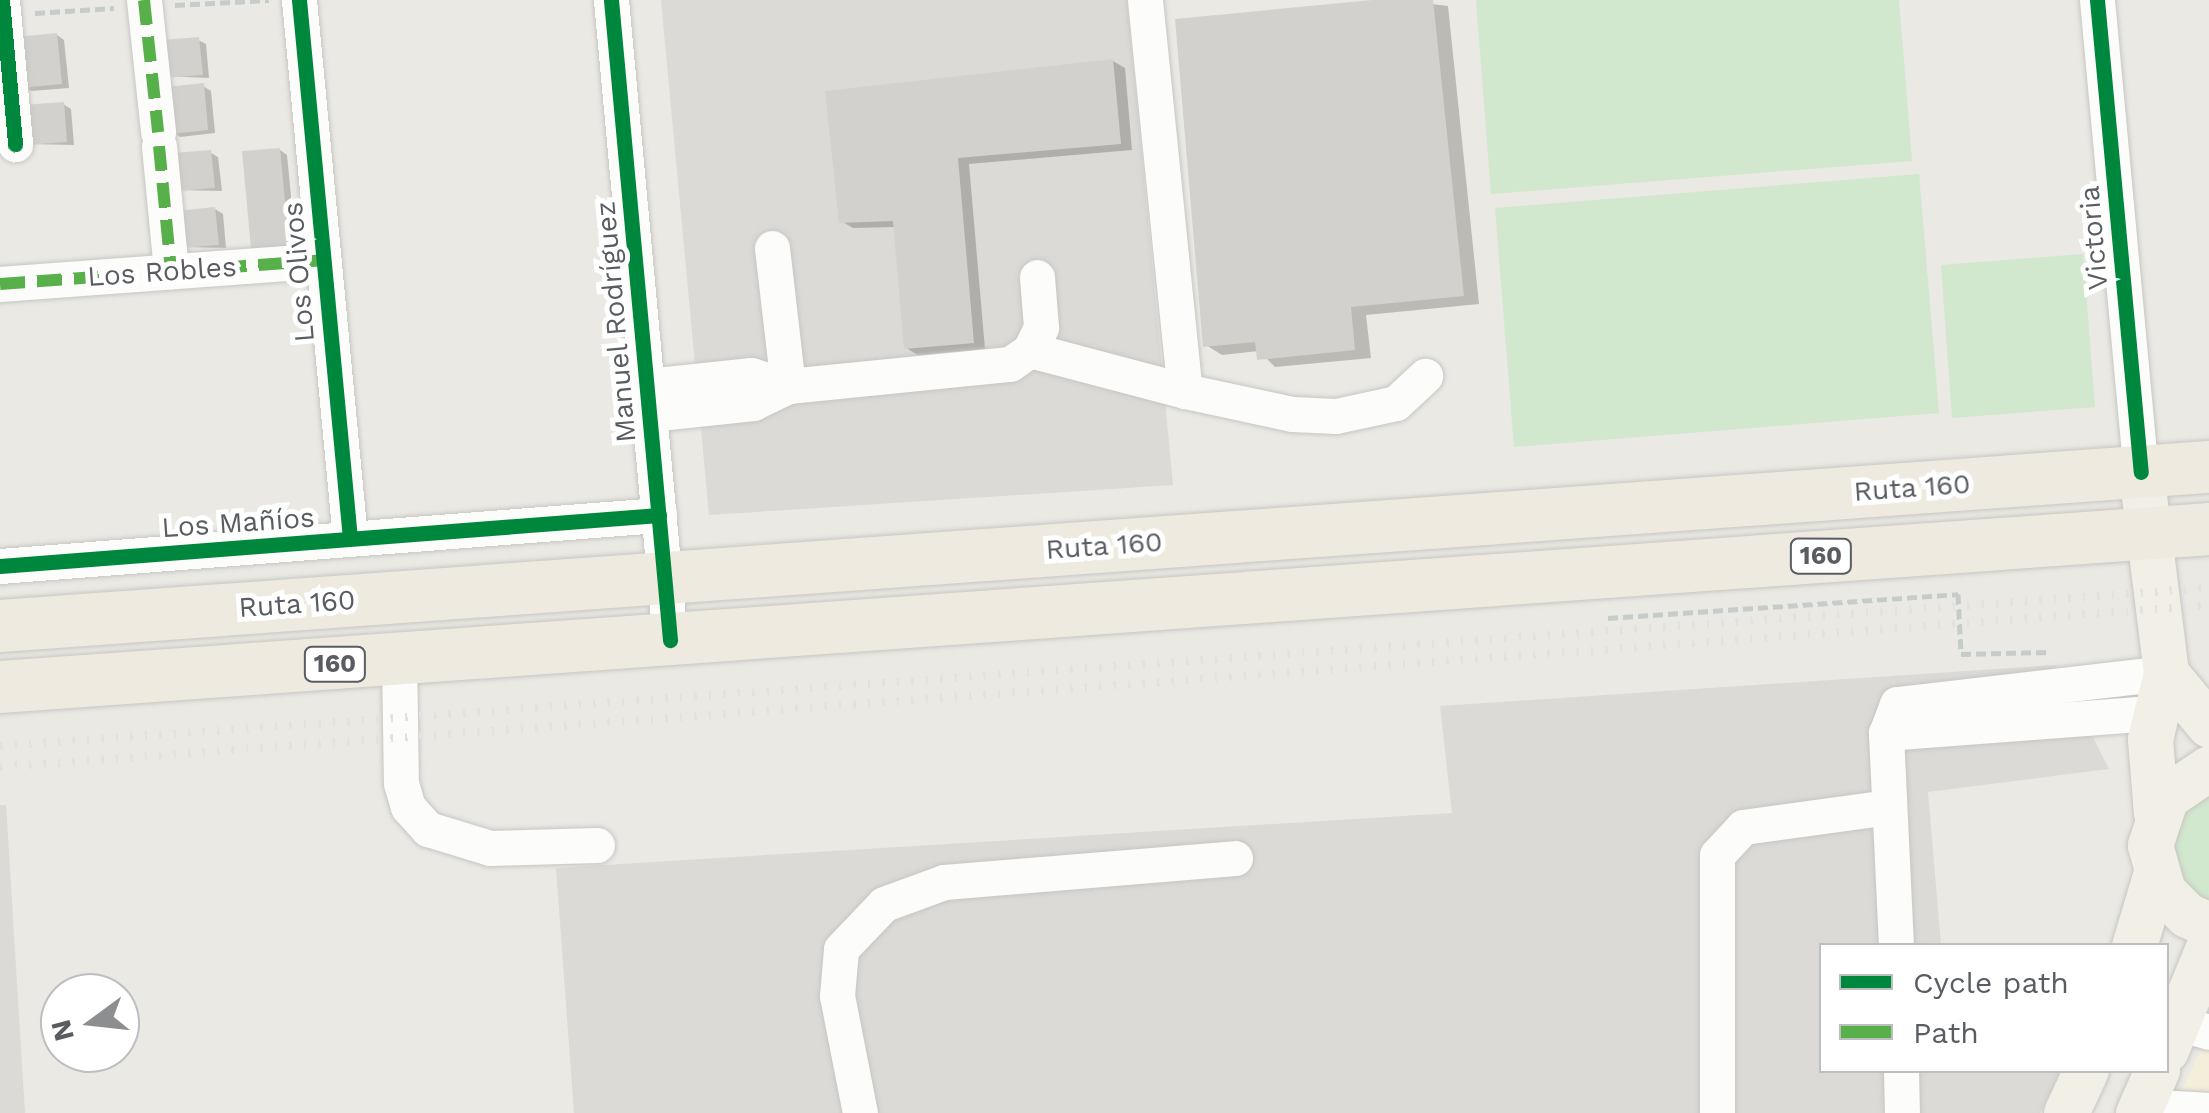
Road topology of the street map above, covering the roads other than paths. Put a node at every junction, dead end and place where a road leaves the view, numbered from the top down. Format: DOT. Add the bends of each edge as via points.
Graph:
graph roads {
  1 [pos="2,0"];
  2 [pos="144,0"];
  3 [pos="299,0"];
  4 [pos="610,0"];
  5 [pos="1145,0"];
  6 [pos="2097,0"];
  7 [pos="15,144"];
  8 [pos="772,248"];
  9 [pos="323,260"];
  10 [pos="171,271"];
  11 [pos="1037,276"];
  12 [pos="0,284"];
  13 [pos="1030,350"];
  14 [pos="1425,376"];
  15 [pos="788,386"];
  16 [pos="1185,391"];
  17 [pos="648,400"];
  18 [pos="2209,468"];
  19 [pos="2141,472"];
  20 [pos="659,515"];
  21 [pos="2209,529"];
  22 [pos="2151,534"];
  23 [pos="350,539"];
  24 [pos="0,566"];
  25 [pos="665,577"];
  26 [pos="0,626"];
  27 [pos="670,640"];
  28 [pos="399,660"];
  29 [pos="0,687"];
  30 [pos="2160,693"];
  31 [pos="2209,725"];
  32 [pos="2209,768"];
  33 [pos="1890,807"];
  34 [pos="2156,813"];
  35 [pos="597,845"];
  36 [pos="1235,858"];
  37 [pos="2155,876"];
  38 [pos="2209,925"];
  39 [pos="1896,943"];
  40 [pos="2135,943"];
  41 [pos="2209,945"];
  42 [pos="2185,1035"];
  43 [pos="1901,1073"];
  44 [pos="2085,1073"];
  45 [pos="2139,1090"];
  46 [pos="2209,1110"];
  47 [pos="860,1113"];
  48 [pos="1716,1113"];
  49 [pos="1902,1113"];
  50 [pos="2066,1113"];
  1 -- 7 [label="street"];
  2 -- 10 [label="street"];
  3 -- 9 [label="street, Los Olivos"];
  4 -- 17 [label="street, Manuel Rodríguez"];
  5 -- 16 [label="street"];
  6 -- 19 [label="street, Victoria"];
  8 -- 15 [label="street"];
  9 -- 10 [label="street, Los Robles"];
  9 -- 23 [label="street, Los Olivos"];
  10 -- 12 [label="street, Los Robles"];
  11 -- 13 [label="street" via="1042,314"];
  13 -- 15 [label="street" via="997,368"];
  13 -- 16 [label="street"];
  14 -- 16 [label="street" via="1396,403 1336,416 1292,414"];
  15 -- 17 [label="street" via="752,375"];
  17 -- 20 [label="street, Manuel Rodríguez"];
  18 -- 19 [label="highway, Ruta 160 / 160"];
  19 -- 22 [label="main road, Victoria"];
  19 -- 25 [label="highway, Ruta 160 / 160"];
  20 -- 23 [label="street, Los Mañíos"];
  20 -- 25 [label="street, Manuel Rodríguez"];
  21 -- 22 [label="highway, 160"];
  22 -- 27 [label="highway, 160"];
  22 -- 30 [label="main road, Victoria"];
  23 -- 24 [label="street, Los Mañíos"];
  25 -- 26 [label="highway, Ruta 160 / 160"];
  25 -- 27 [label="street, Manuel Rodríguez"];
  27 -- 28 [label="highway, 160"];
  28 -- 29 [label="highway, 160"];
  28 -- 35 [label="street" via="401,783 408,806 428,829 490,848"];
  30 -- 31 [label="main road"];
  30 -- 33 [label="street" via="1897,704 1886,733"];
  30 -- 34 [label="main road, Victoria" via="2150,763"];
  32 -- 34 [label="main road" via="2178,784"];
  33 -- 39 [label="street"];
  33 -- 48 [label="street" via="1743,827 1716,855"];
  34 -- 37 [label="main road, Victoria" via="2150,844"];
  36 -- 47 [label="street" via="944,882 884,904 842,949 837,996"];
  37 -- 38 [label="main road" via="2174,904"];
  37 -- 40 [label="main road, Victoria"];
  41 -- 42 [label="main road"];
  43 -- 49 [label="street"];
  44 -- 50 [label="main road"];
  45 -- 46 [label="street"];
}
